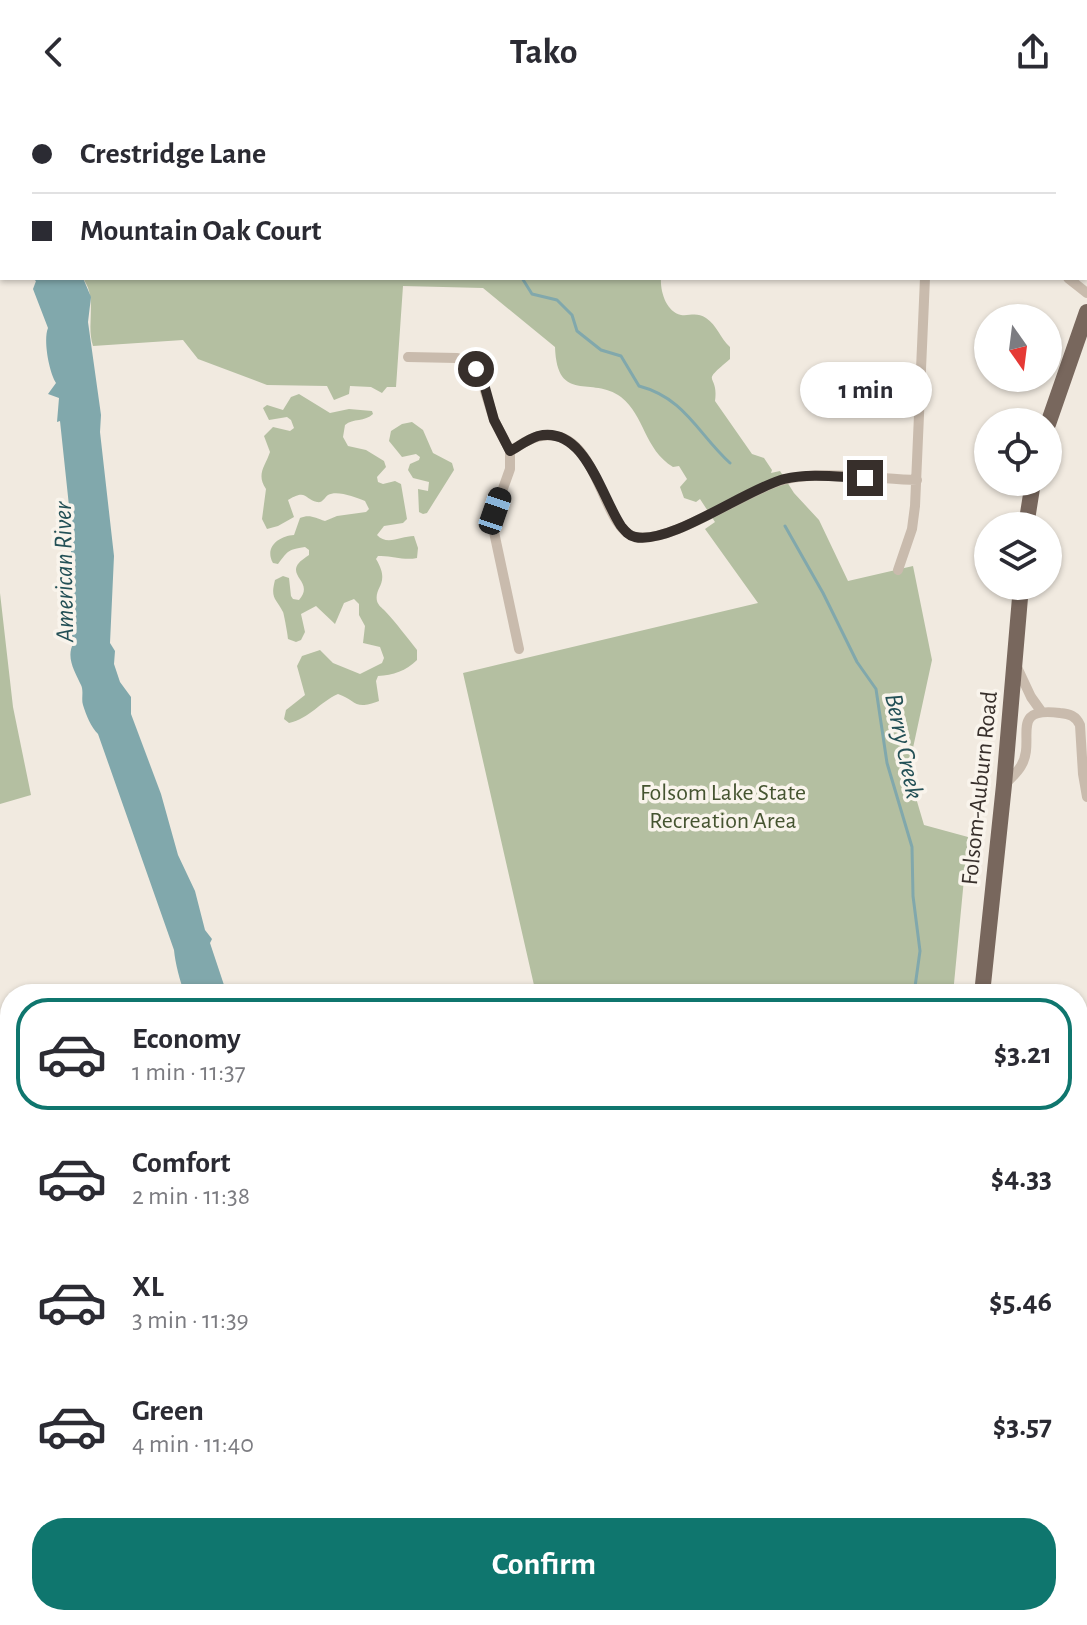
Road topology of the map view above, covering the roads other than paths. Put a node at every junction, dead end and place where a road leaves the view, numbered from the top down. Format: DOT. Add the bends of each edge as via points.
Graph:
graph roads {
  1 [pos="925,280"];
  2 [pos="1071,280"];
  3 [pos="1087,293"];
  4 [pos="1087,312"];
  5 [pos="408,357"];
  6 [pos="1054,408"];
  7 [pos="510,451"];
  8 [pos="917,480"];
  9 [pos="898,570"];
  10 [pos="1020,600"];
  11 [pos="519,649"];
  12 [pos="1016,665"];
  13 [pos="1041,711"];
  14 [pos="1004,785"];
  15 [pos="1087,797"];
  16 [pos="983,984"];
  1 -- 8 [label="street"];
  2 -- 3 [label="street"];
  4 -- 6 [label="main road"];
  5 -- 7 [label="street" via="470,363 480,375"];
  7 -- 8 [label="street" via="538,436 567,441 583,453 621,526 637,538 676,530 784,479"];
  7 -- 11 [label="street" via="494,532"];
  8 -- 9 [label="street" via="912,529"];
  10 -- 12 [label="main road, Folsom-Auburn Road"];
  12 -- 13 [label="street"];
  12 -- 14 [label="main road, Folsom-Auburn Road"];
  13 -- 14 [label="street" via="1030,719 1023,765"];
  13 -- 15 [label="street" via="1078,720"];
  14 -- 16 [label="main road, Folsom-Auburn Road"];
}
